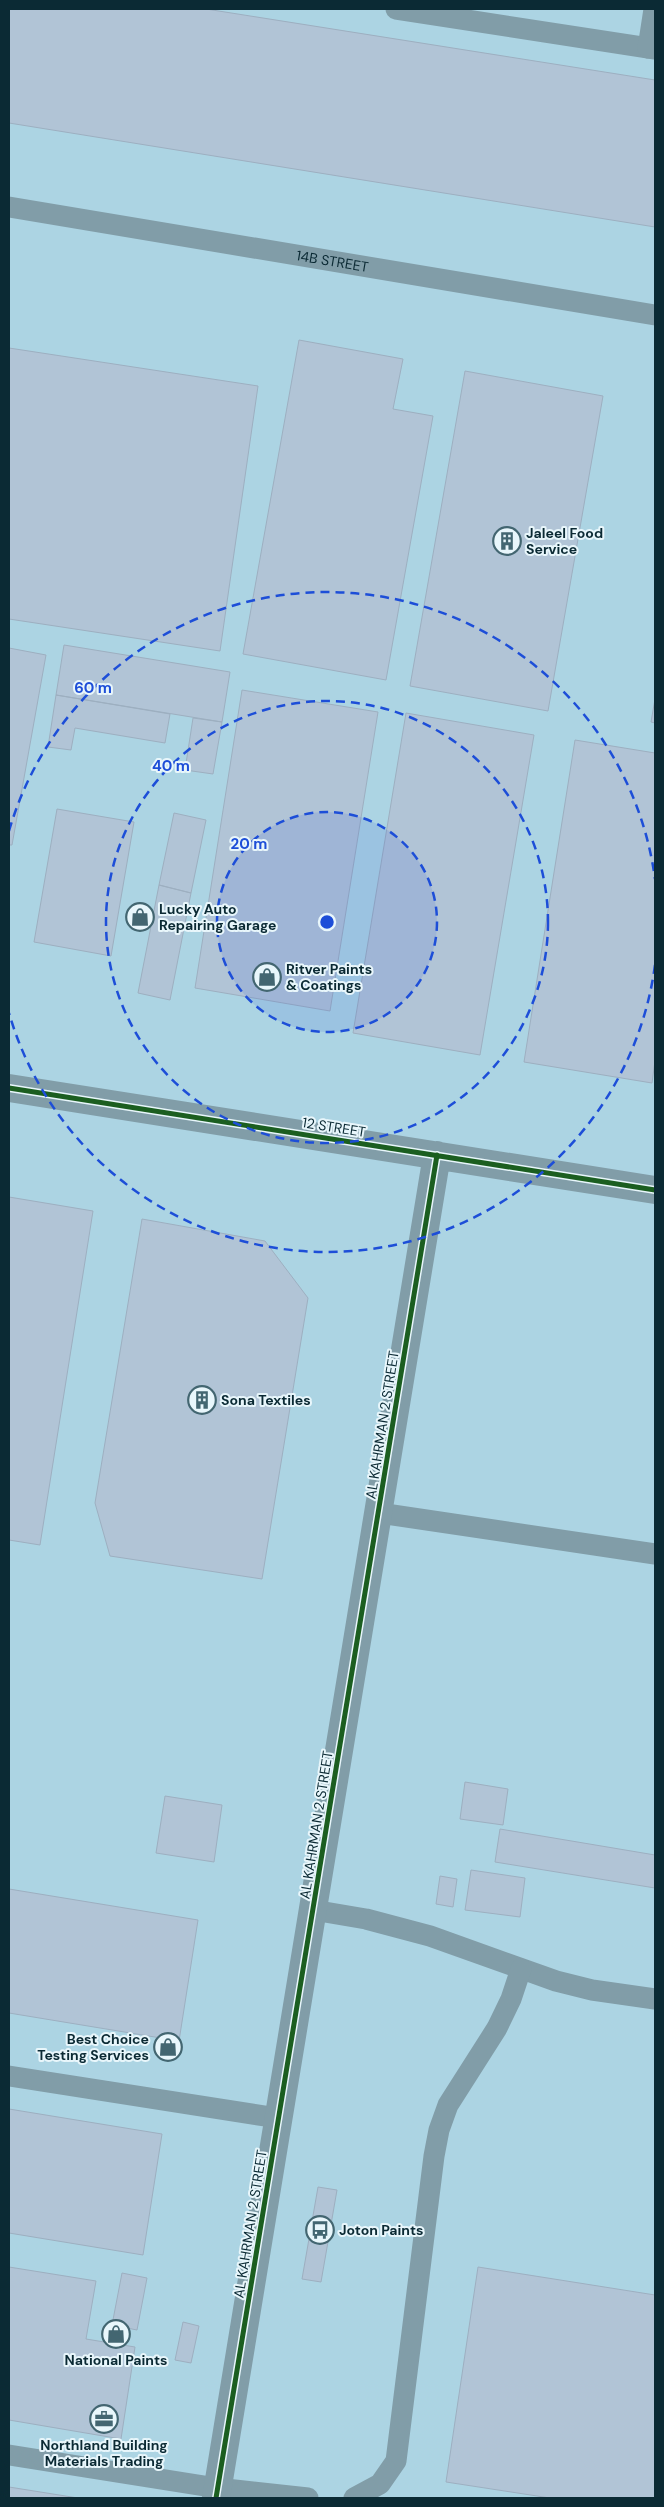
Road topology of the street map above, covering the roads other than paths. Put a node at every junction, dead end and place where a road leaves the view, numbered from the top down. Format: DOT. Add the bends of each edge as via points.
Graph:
graph roads {
  1 [pos="396,9"];
  2 [pos="654,9"];
  3 [pos="652,48"];
  4 [pos="9,207"];
  5 [pos="655,315"];
  6 [pos="9,1088"];
  7 [pos="437,1155"];
  8 [pos="655,1190"];
  9 [pos="379,1513"];
  10 [pos="655,1554"];
  11 [pos="313,1910"];
  12 [pos="521,1969"];
  13 [pos="655,1999"];
  14 [pos="9,2076"];
  15 [pos="278,2118"];
  16 [pos="9,2455"];
  17 [pos="217,2493"];
  18 [pos="308,2498"];
  19 [pos="354,2498"];
  1 -- 3 [label="lane"];
  2 -- 3 [label="lane"];
  4 -- 5 [label="lane, 14B STREET"];
  6 -- 7 [label="street, 12 STREET"];
  7 -- 8 [label="street, 12 STREET"];
  7 -- 9 [label="street, AL KAHRMAN 2 STREET"];
  9 -- 10 [label="lane"];
  9 -- 11 [label="street, AL KAHRMAN 2 STREET"];
  11 -- 12 [label="lane" via="366,1919 430,1936"];
  11 -- 15 [label="street, AL KAHRMAN 2 STREET"];
  12 -- 13 [label="lane" via="592,1990"];
  12 -- 19 [label="lane" via="497,2028 448,2105 439,2130 396,2461 380,2484"];
  14 -- 15 [label="lane"];
  15 -- 17 [label="street, AL KAHRMAN 2 STREET"];
  16 -- 17 [label="lane"];
  17 -- 18 [label="lane"];
}
